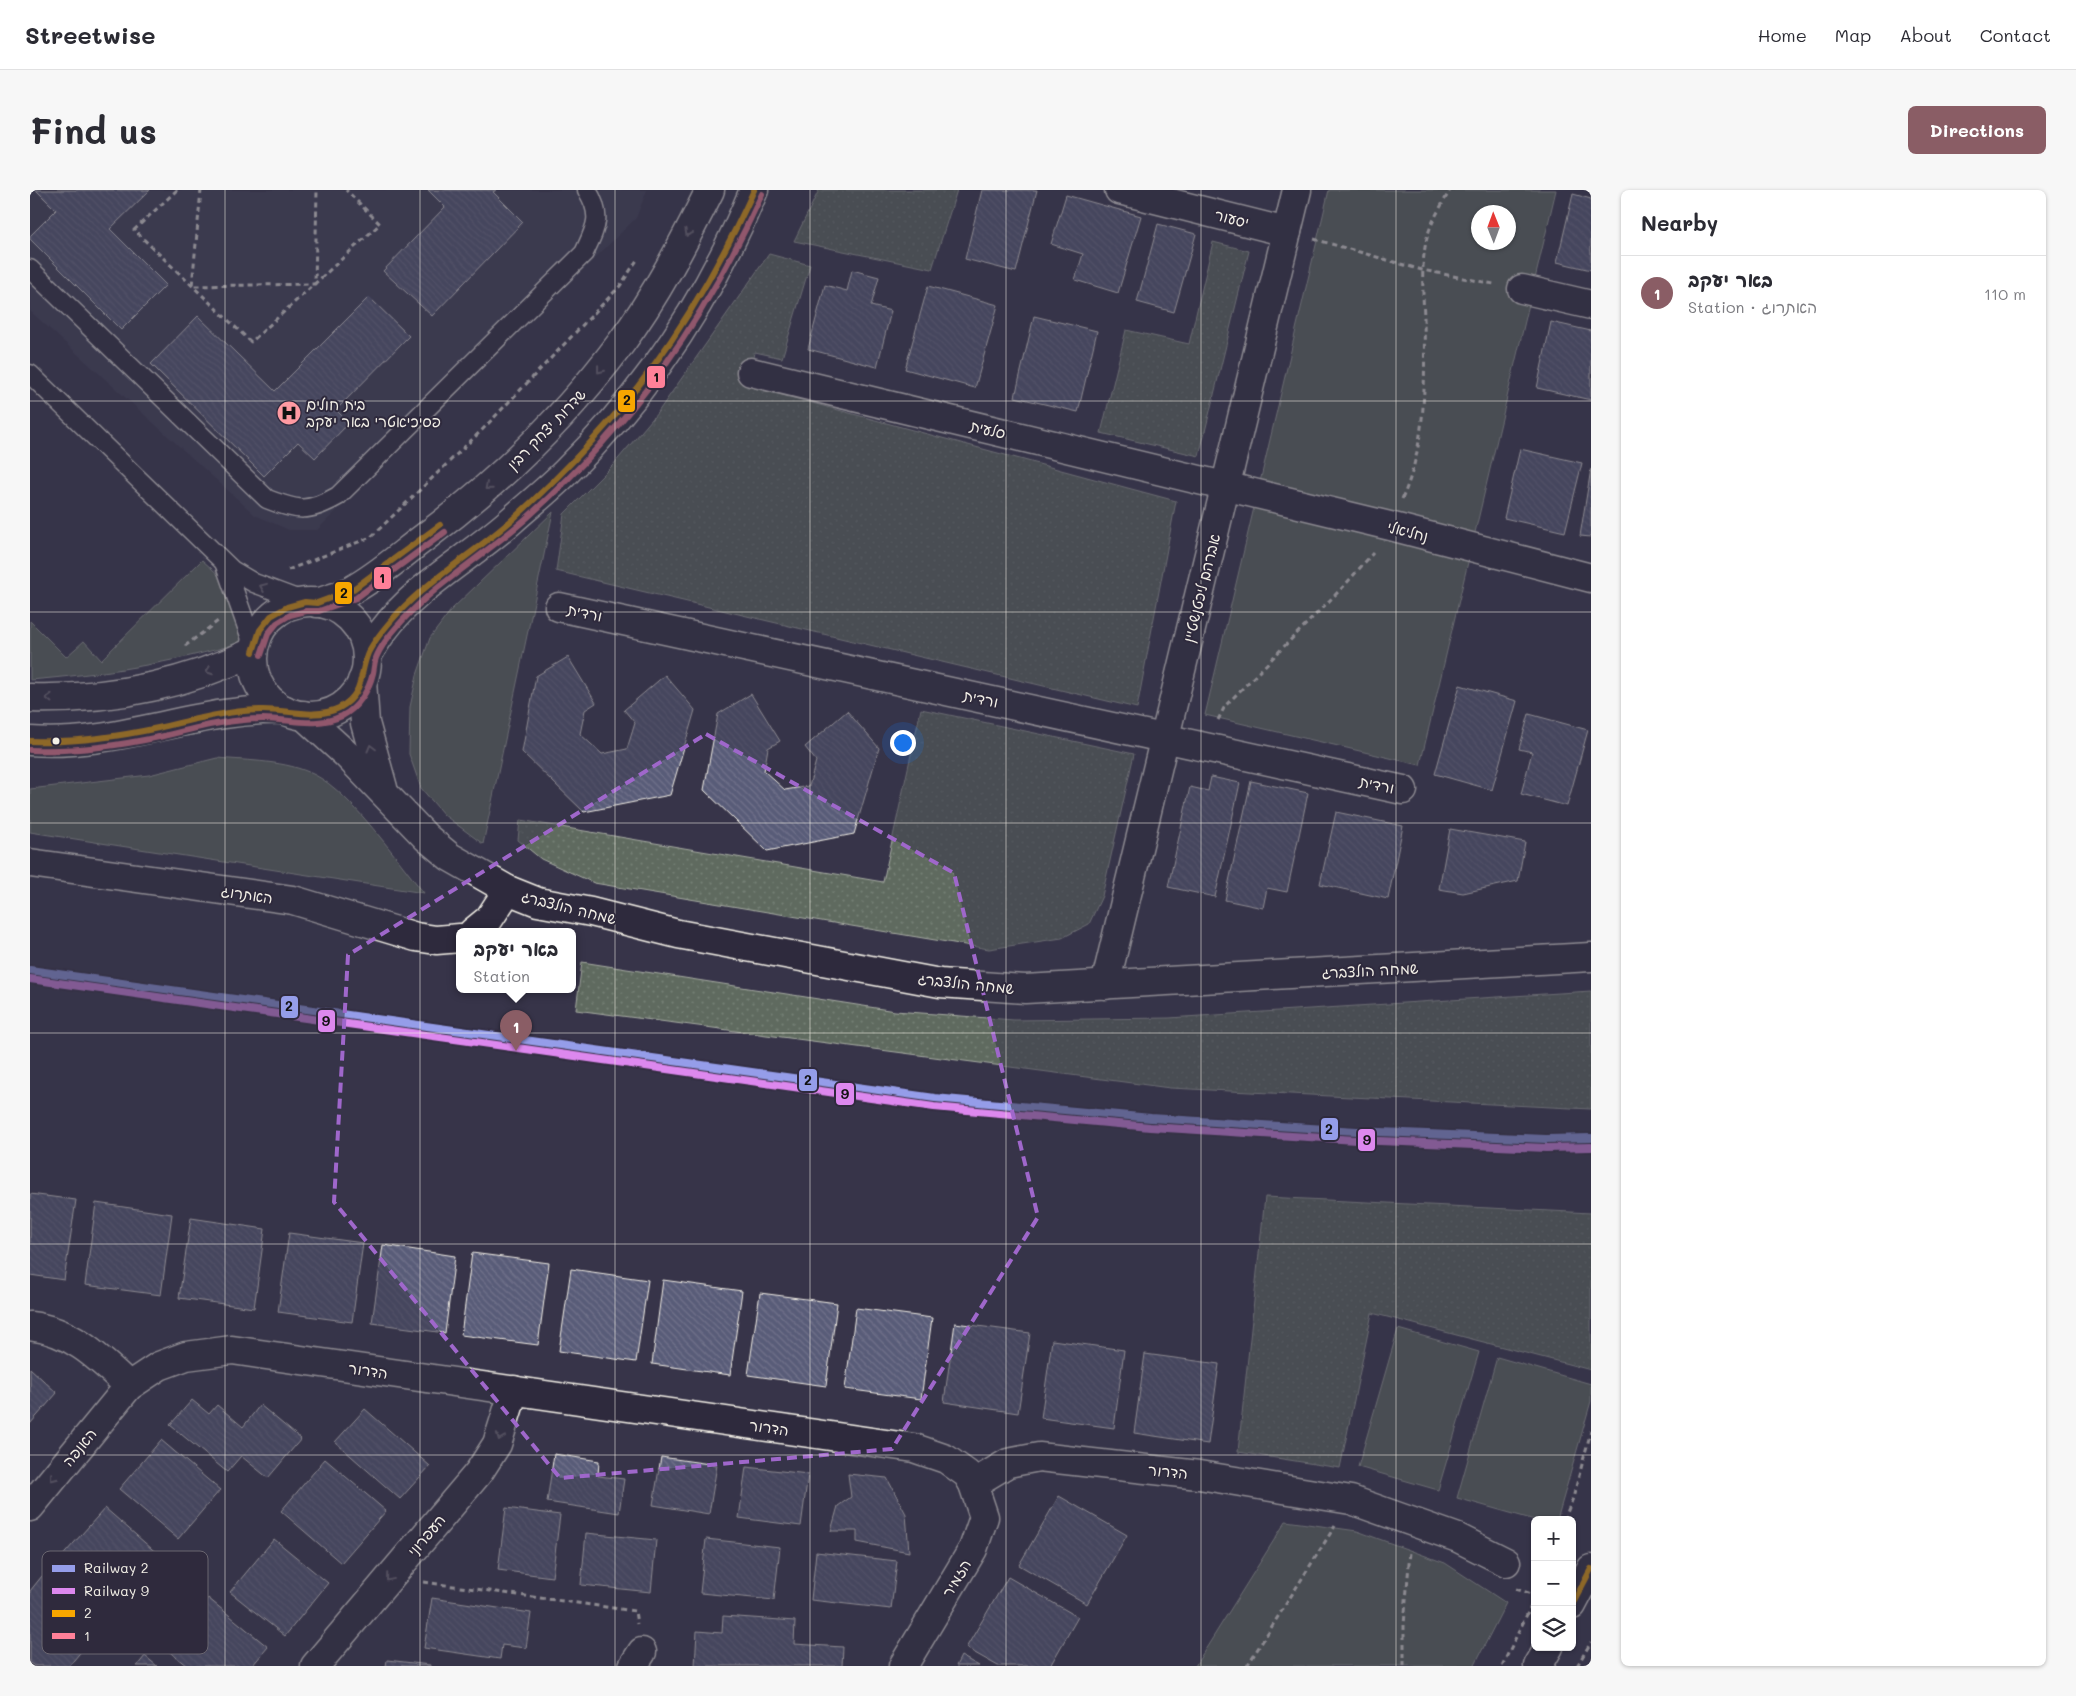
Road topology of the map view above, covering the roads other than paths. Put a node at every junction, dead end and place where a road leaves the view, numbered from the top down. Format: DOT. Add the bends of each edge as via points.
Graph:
graph roads {
  1 [pos="587,190"];
  2 [pos="710,190"];
  3 [pos="754,190"];
  4 [pos="1119,190"];
  5 [pos="1297,190"];
  6 [pos="1287,232"];
  7 [pos="30,269"];
  8 [pos="1522,289"];
  9 [pos="1591,305"];
  10 [pos="751,372"];
  11 [pos="30,374"];
  12 [pos="1225,486"];
  13 [pos="225,564"];
  14 [pos="1591,578"];
  15 [pos="311,602"];
  16 [pos="560,607"];
  17 [pos="254,650"];
  18 [pos="364,669"];
  19 [pos="30,698"];
  20 [pos="294,713"];
  21 [pos="1165,738"];
  22 [pos="30,741"];
  23 [pos="1403,790"];
  24 [pos="385,794"];
  25 [pos="30,863"];
  26 [pos="508,890"];
  27 [pos="478,928"];
  28 [pos="456,938"];
  29 [pos="1591,957"];
  30 [pos="1105,985"];
  31 [pos="30,1326"];
  32 [pos="129,1386"];
  33 [pos="514,1390"];
  34 [pos="973,1484"];
  35 [pos="30,1507"];
  36 [pos="1506,1562"];
  37 [pos="1591,1569"];
  38 [pos="1576,1597"];
  39 [pos="1547,1651"];
  40 [pos="315,1666"];
  41 [pos="903,1666"];
  42 [pos="1538,1666"];
  1 -- 7 [label="lane" via="597,206 597,226 584,254 338,496 322,505 295,510 267,499"];
  2 -- 15 [label="street, שדרות יצחק רבין, one-way" via="669,267 622,342 534,445 461,510 377,573 352,590"];
  3 -- 18 [label="street" via="697,306 670,348 620,413 566,472 504,528 420,592 400,612 382,631"];
  4 -- 6 [label="street, יסעור"];
  5 -- 6 [label="street, אברהם ליכטנשטיין"];
  6 -- 12 [label="street, אברהם ליכטנשטיין"];
  8 -- 9 [label="street"];
  10 -- 12 [label="street, סלעית"];
  11 -- 13 [label="lane"];
  12 -- 14 [label="street, נחליאלי"];
  12 -- 21 [label="street, אברהם ליכטנשטיין"];
  15 -- 13 [label="lane, one-way" via="254,583"];
  13 -- 17 [label="lane"];
  15 -- 17 [label="street" via="287,607 271,616 260,630"];
  15 -- 18 [label="street" via="340,610 353,622 363,638"];
  16 -- 21 [label="street, ורדית"];
  17 -- 19 [label="street, one-way" via="194,677 136,692 95,698"];
  17 -- 20 [label="street" via="253,665 258,682 269,698"];
  18 -- 20 [label="street" via="355,693 341,707 323,714"];
  24 -- 18 [label="street, שמחה הולצברג, one-way" via="364,723"];
  20 -- 22 [label="street" via="220,713 90,740"];
  20 -- 24 [label="street, שמחה הולצברג" via="327,736"];
  21 -- 23 [label="street, ורדית"];
  21 -- 30 [label="street, אברהם ליכטנשטיין"];
  24 -- 26 [label="street, שמחה הולצברג" via="450,857"];
  25 -- 28 [label="street, האתרוג" via="293,900 416,937"];
  26 -- 27 [label="street" via="489,919"];
  26 -- 30 [label="street, שמחה הולצברג" via="538,902 678,934 940,983 1024,989"];
  29 -- 30 [label="street, שמחה הולצברג"];
  31 -- 32 [label="street" via="72,1338 95,1354"];
  32 -- 33 [label="street, הדרור" via="159,1366 186,1356 232,1350"];
  32 -- 35 [label="street, האנפה, one-way"];
  33 -- 34 [label="street, הדרור" via="914,1448 946,1459 967,1474"];
  33 -- 40 [label="street, העפרוני, one-way" via="497,1444 480,1472"];
  34 -- 36 [label="street, הדרור" via="1008,1462 1040,1457 1199,1475 1351,1500 1458,1538"];
  34 -- 41 [label="street, הזמיר" via="984,1517 973,1549"];
  37 -- 38 [label="street"];
  39 -- 42 [label="street"];
}
